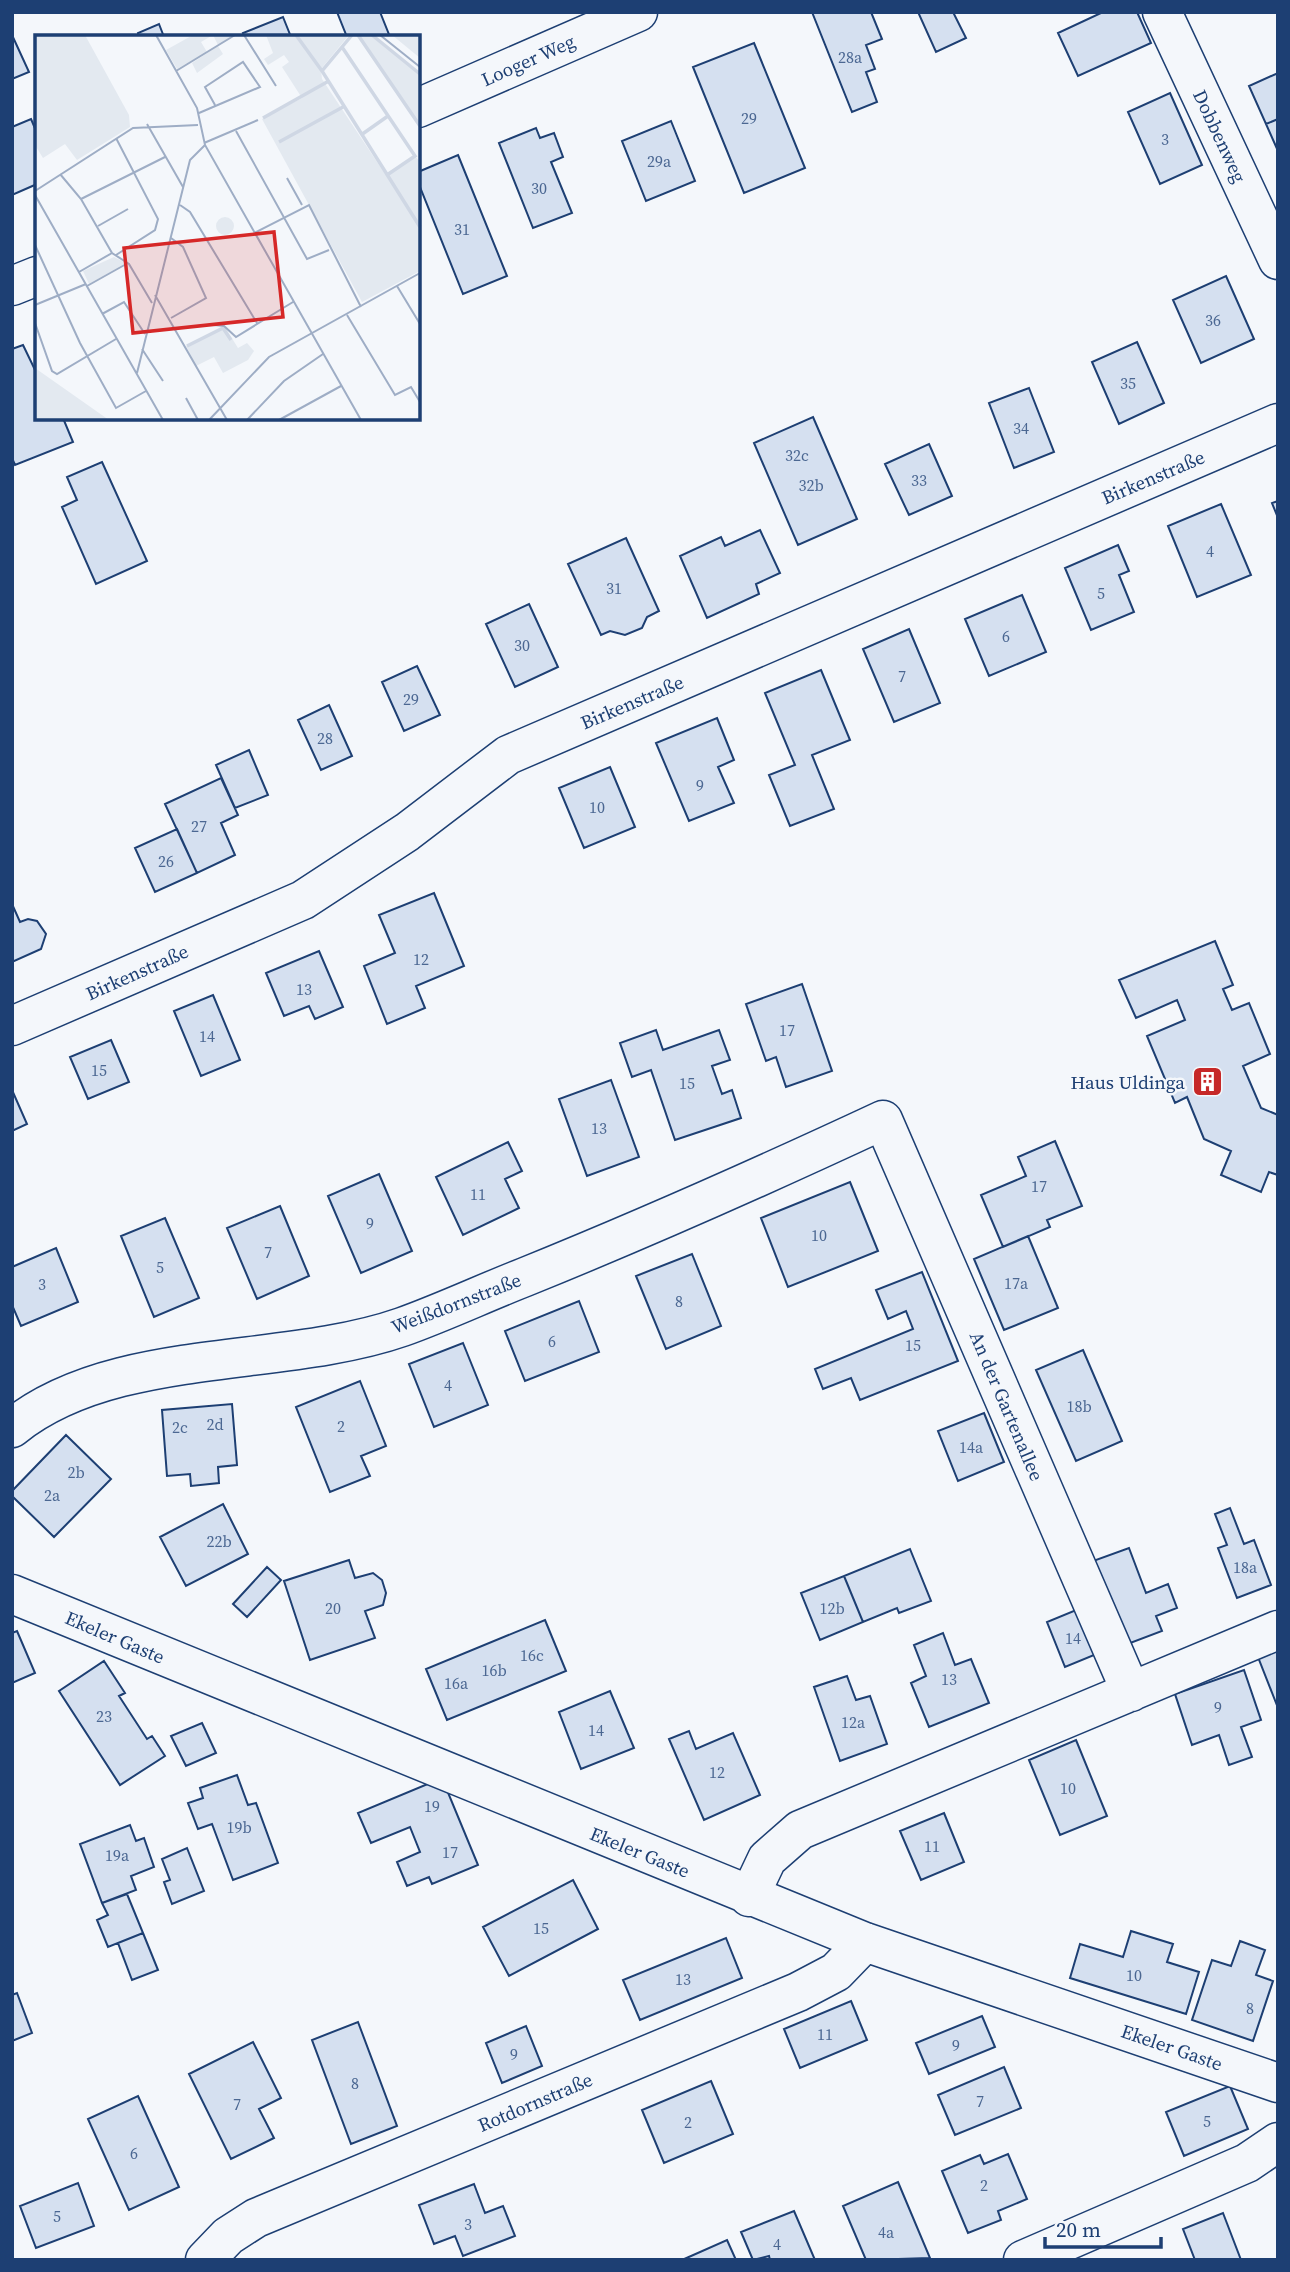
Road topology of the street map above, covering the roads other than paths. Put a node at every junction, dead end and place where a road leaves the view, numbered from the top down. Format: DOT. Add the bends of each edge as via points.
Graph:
graph roads {
  1 [pos="638,12"];
  2 [pos="1162,12"];
  3 [pos="420,107"];
  4 [pos="1278,260"];
  5 [pos="35,277"];
  6 [pos="12,286"];
  7 [pos="1278,423"];
  8 [pos="12,1026"];
  9 [pos="883,1119"];
  10 [pos="12,1427"];
  11 [pos="12,1594"];
  12 [pos="1278,1630"];
  13 [pos="1131,1692"];
  14 [pos="750,1897"];
  15 [pos="865,1942"];
  16 [pos="1278,2083"];
  17 [pos="1278,2142"];
  18 [pos="223,2252"];
  19 [pos="1023,2260"];
  1 -- 3 [label="street, Looger Weg"];
  2 -- 4 [label="street, Dobbenweg"];
  5 -- 6 [label="street"];
  7 -- 8 [label="street, Birkenstraße" via="508,755 407,832 303,900"];
  9 -- 10 [label="street, Weißdornstraße" via="673,1217 400,1328 290,1351 133,1374 72,1391"];
  9 -- 13 [label="street, An der Gartenallee"];
  11 -- 14 [label="street, Ekeler Gaste"];
  12 -- 13 [label="street"];
  13 -- 14 [label="street" via="800,1830 767,1859"];
  14 -- 15 [label="street, Ekeler Gaste"];
  15 -- 16 [label="street, Ekeler Gaste"];
  15 -- 18 [label="street, Rotdornstraße" via="836,1972 799,1992 256,2218"];
  17 -- 19 [label="street" via="1247,2163"];
}
